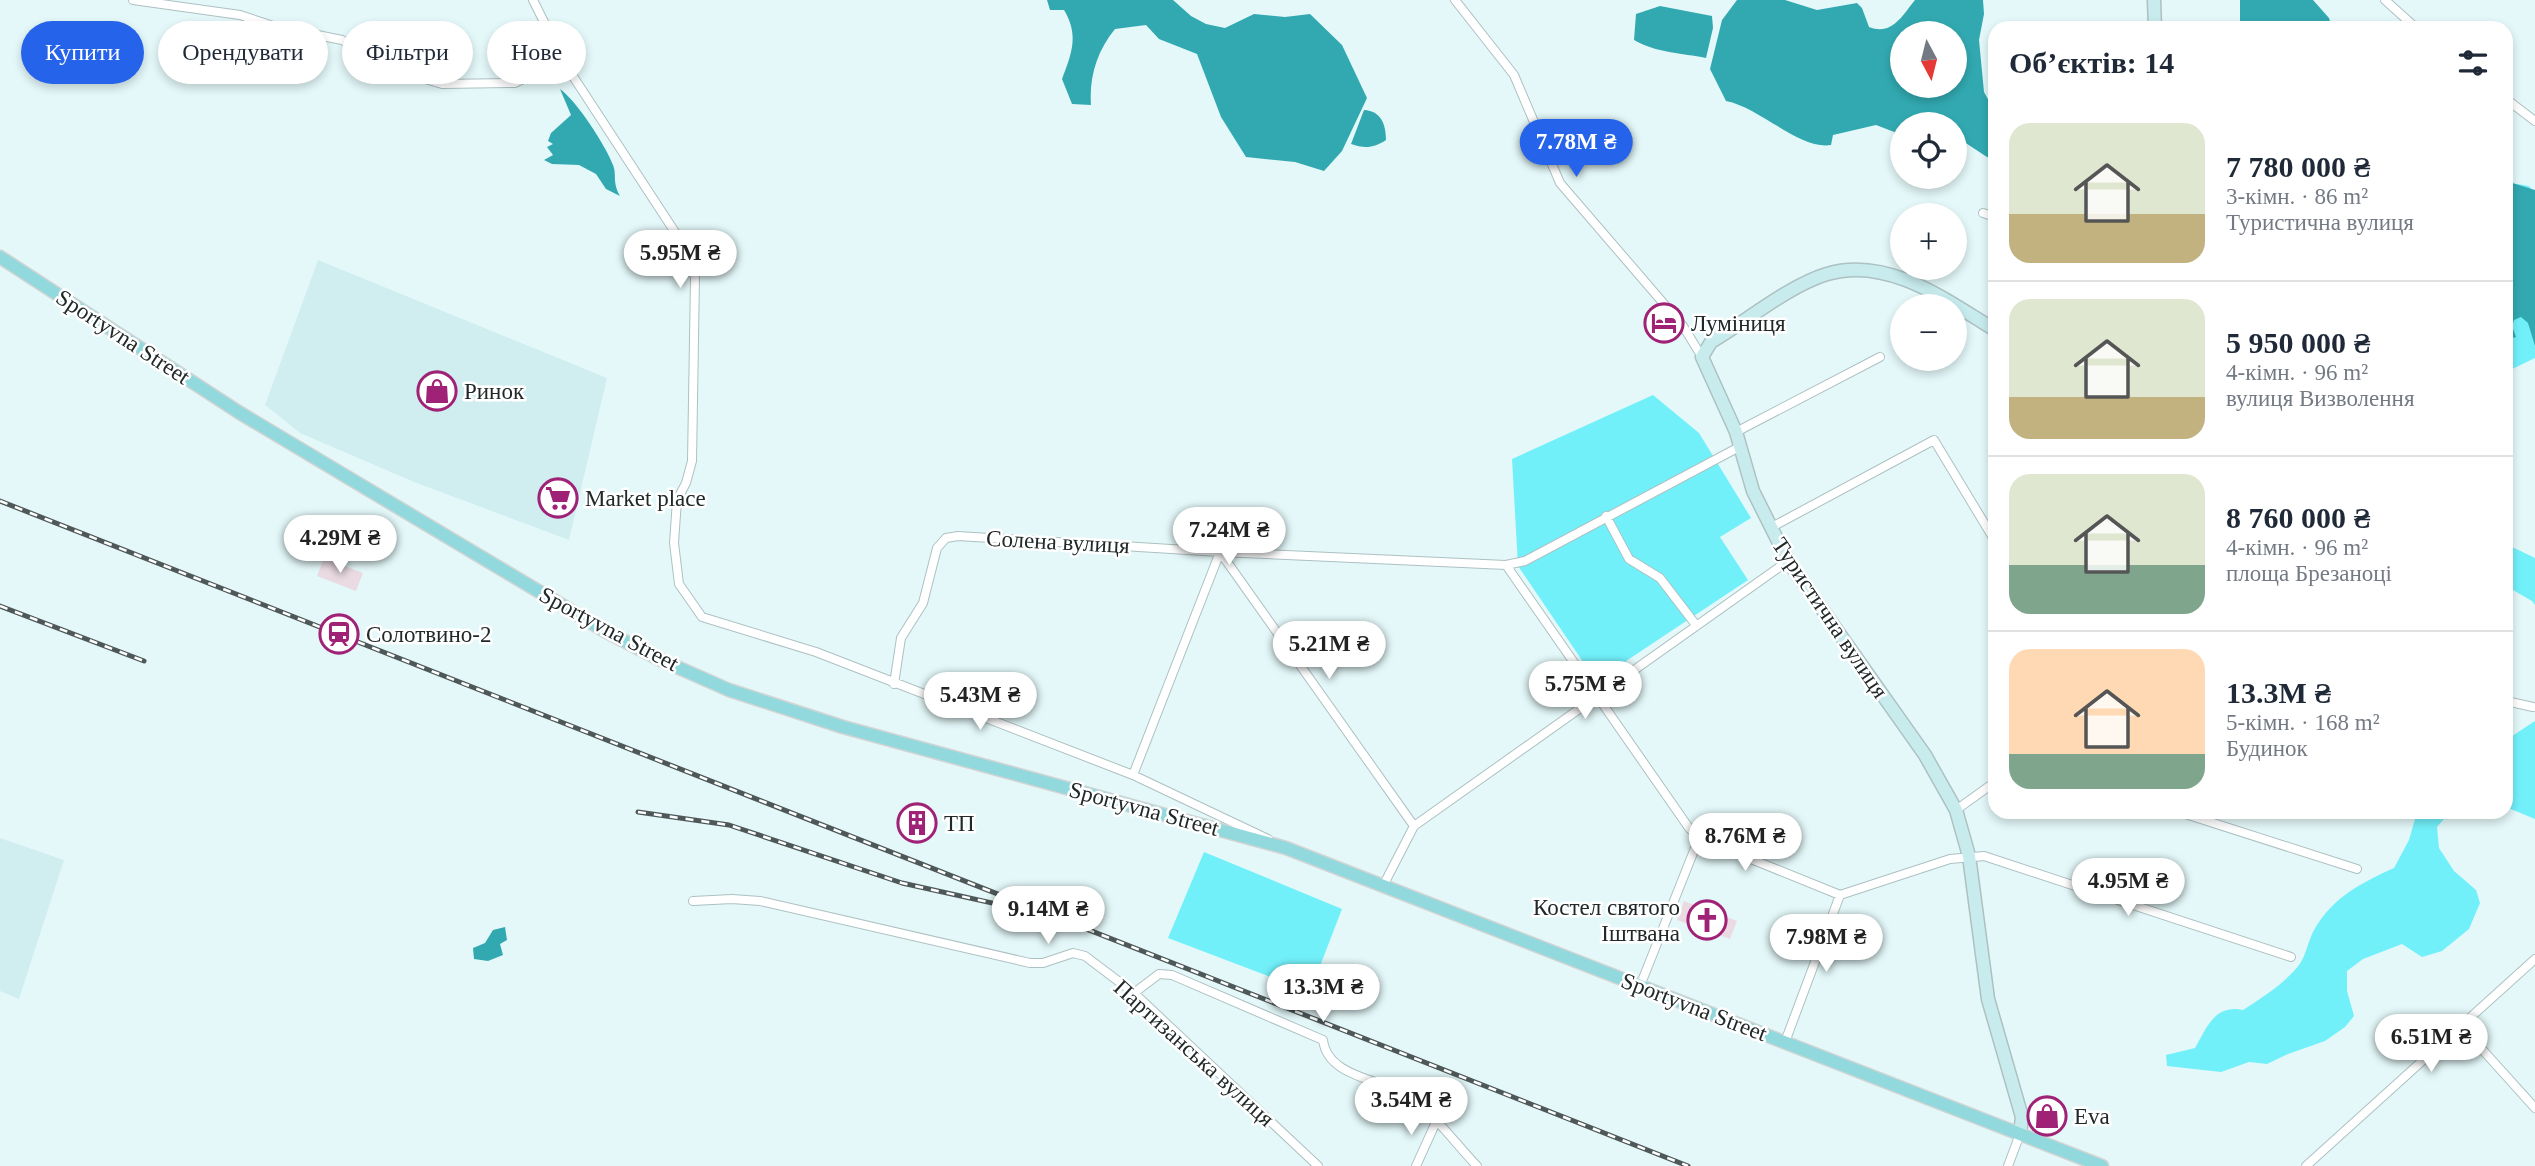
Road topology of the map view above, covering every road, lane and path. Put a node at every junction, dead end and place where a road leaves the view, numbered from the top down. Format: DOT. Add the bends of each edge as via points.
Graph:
graph roads {
  1 [pos="133,0"];
  2 [pos="533,0"];
  3 [pos="1455,0"];
  4 [pos="2154,0"];
  5 [pos="2385,0"];
  6 [pos="544,21"];
  7 [pos="2155,21"];
  8 [pos="2408,21"];
  9 [pos="487,83"];
  10 [pos="578,84"];
  11 [pos="2513,104"];
  12 [pos="2535,121"];
  13 [pos="1983,213"];
  14 [pos="1988,215"];
  15 [pos="0,257"];
  16 [pos="1988,326"];
  17 [pos="1702,357"];
  18 [pos="1880,358"];
  19 [pos="1737,432"];
  20 [pos="1741,446"];
  21 [pos="1606,516"];
  22 [pos="1770,528"];
  23 [pos="1988,529"];
  24 [pos="1220,552"];
  25 [pos="1788,561"];
  26 [pos="1506,565"];
  27 [pos="1696,625"];
  28 [pos="894,684"];
  29 [pos="1597,695"];
  30 [pos="2513,703"];
  31 [pos="2533,707"];
  32 [pos="1133,775"];
  33 [pos="1988,787"];
  34 [pos="1956,810"];
  35 [pos="2201,819"];
  36 [pos="1414,826"];
  37 [pos="1699,838"];
  38 [pos="1286,848"];
  39 [pos="1969,856"];
  40 [pos="2357,869"];
  41 [pos="1384,884"];
  42 [pos="1840,895"];
  43 [pos="693,901"];
  44 [pos="2291,957"];
  45 [pos="2535,959"];
  46 [pos="1640,986"];
  47 [pos="1134,993"];
  48 [pos="2462,1027"];
  49 [pos="1785,1042"];
  50 [pos="2535,1108"];
  51 [pos="1436,1122"];
  52 [pos="2020,1134"];
  53 [pos="1318,1166"];
  54 [pos="1416,1166"];
  55 [pos="1477,1166"];
  56 [pos="2008,1166"];
  57 [pos="2102,1166"];
  58 [pos="2306,1166"];
  1 -- 9 [label="street" via="240,15 342,40 395,70 442,84"];
  2 -- 6 [label="street"];
  3 -- 17 [label="street, Туристична вулиця" via="1514,75 1560,183 1683,326"];
  4 -- 7 [label="street"];
  5 -- 8 [label="street"];
  10 -- 28 [label="street, Sportyvna Street" via="686,249 695,278 692,461 677,500 674,543 679,584 702,617 816,652"];
  11 -- 12 [label="street"];
  13 -- 14 [label="street"];
  15 -- 38 [label="main road, Sportyvna Street" via="250,419 661,660 729,690 843,727"];
  16 -- 17 [label="street" via="1899,278 1857,270 1828,274 1801,286 1711,342"];
  17 -- 19 [label="street, Туристична вулиця"];
  18 -- 19 [label="street"];
  19 -- 20 [label="street, Туристична вулиця"];
  20 -- 21 [label="street"];
  20 -- 22 [label="street, Туристична вулиця" via="1753,491"];
  21 -- 26 [label="street" via="1525,561"];
  21 -- 27 [label="street" via="1629,559 1660,578"];
  22 -- 23 [label="street" via="1934,440"];
  22 -- 25 [label="street, Туристична вулиця"];
  24 -- 26 [label="street, Солена вулиця"];
  24 -- 28 [label="street, Солена вулиця" via="946,538 937,548 923,603 901,638"];
  24 -- 32 [label="street"];
  24 -- 36 [label="street"];
  25 -- 27 [label="street"];
  25 -- 34 [label="street, Туристична вулиця" via="1925,755"];
  26 -- 29 [label="street"];
  27 -- 29 [label="street"];
  28 -- 32 [label="street, Sportyvna Street"];
  29 -- 36 [label="street"];
  29 -- 37 [label="street"];
  30 -- 31 [label="street"];
  32 -- 38 [label="street, Sportyvna Street"];
  33 -- 34 [label="street"];
  34 -- 39 [label="street, Туристична вулиця"];
  35 -- 40 [label="street"];
  36 -- 41 [label="street"];
  37 -- 42 [label="street"];
  37 -- 46 [label="street"];
  38 -- 41 [label="main road, Sportyvna Street"];
  39 -- 42 [label="street"];
  39 -- 44 [label="street" via="1984,856"];
  39 -- 52 [label="street, Туристична вулиця" via="1988,999 2022,1118"];
  41 -- 46 [label="main road, Sportyvna Street"];
  42 -- 49 [label="street"];
  43 -- 47 [label="street, Партизанська вулиця" via="760,901 1030,963 1073,953 1084,956"];
  45 -- 48 [label="street"];
  46 -- 49 [label="main road, Sportyvna Street"];
  47 -- 51 [label="street" via="1158,974 1172,975 1324,1040 1325,1052 1335,1063 1413,1098"];
  47 -- 53 [label="street, Партизанська вулиця"];
  48 -- 50 [label="street"];
  48 -- 58 [label="street"];
  49 -- 52 [label="main road, Sportyvna Street"];
  51 -- 54 [label="street"];
  51 -- 55 [label="street"];
  52 -- 56 [label="street"];
  52 -- 57 [label="main road, Sportyvna Street"];
}
